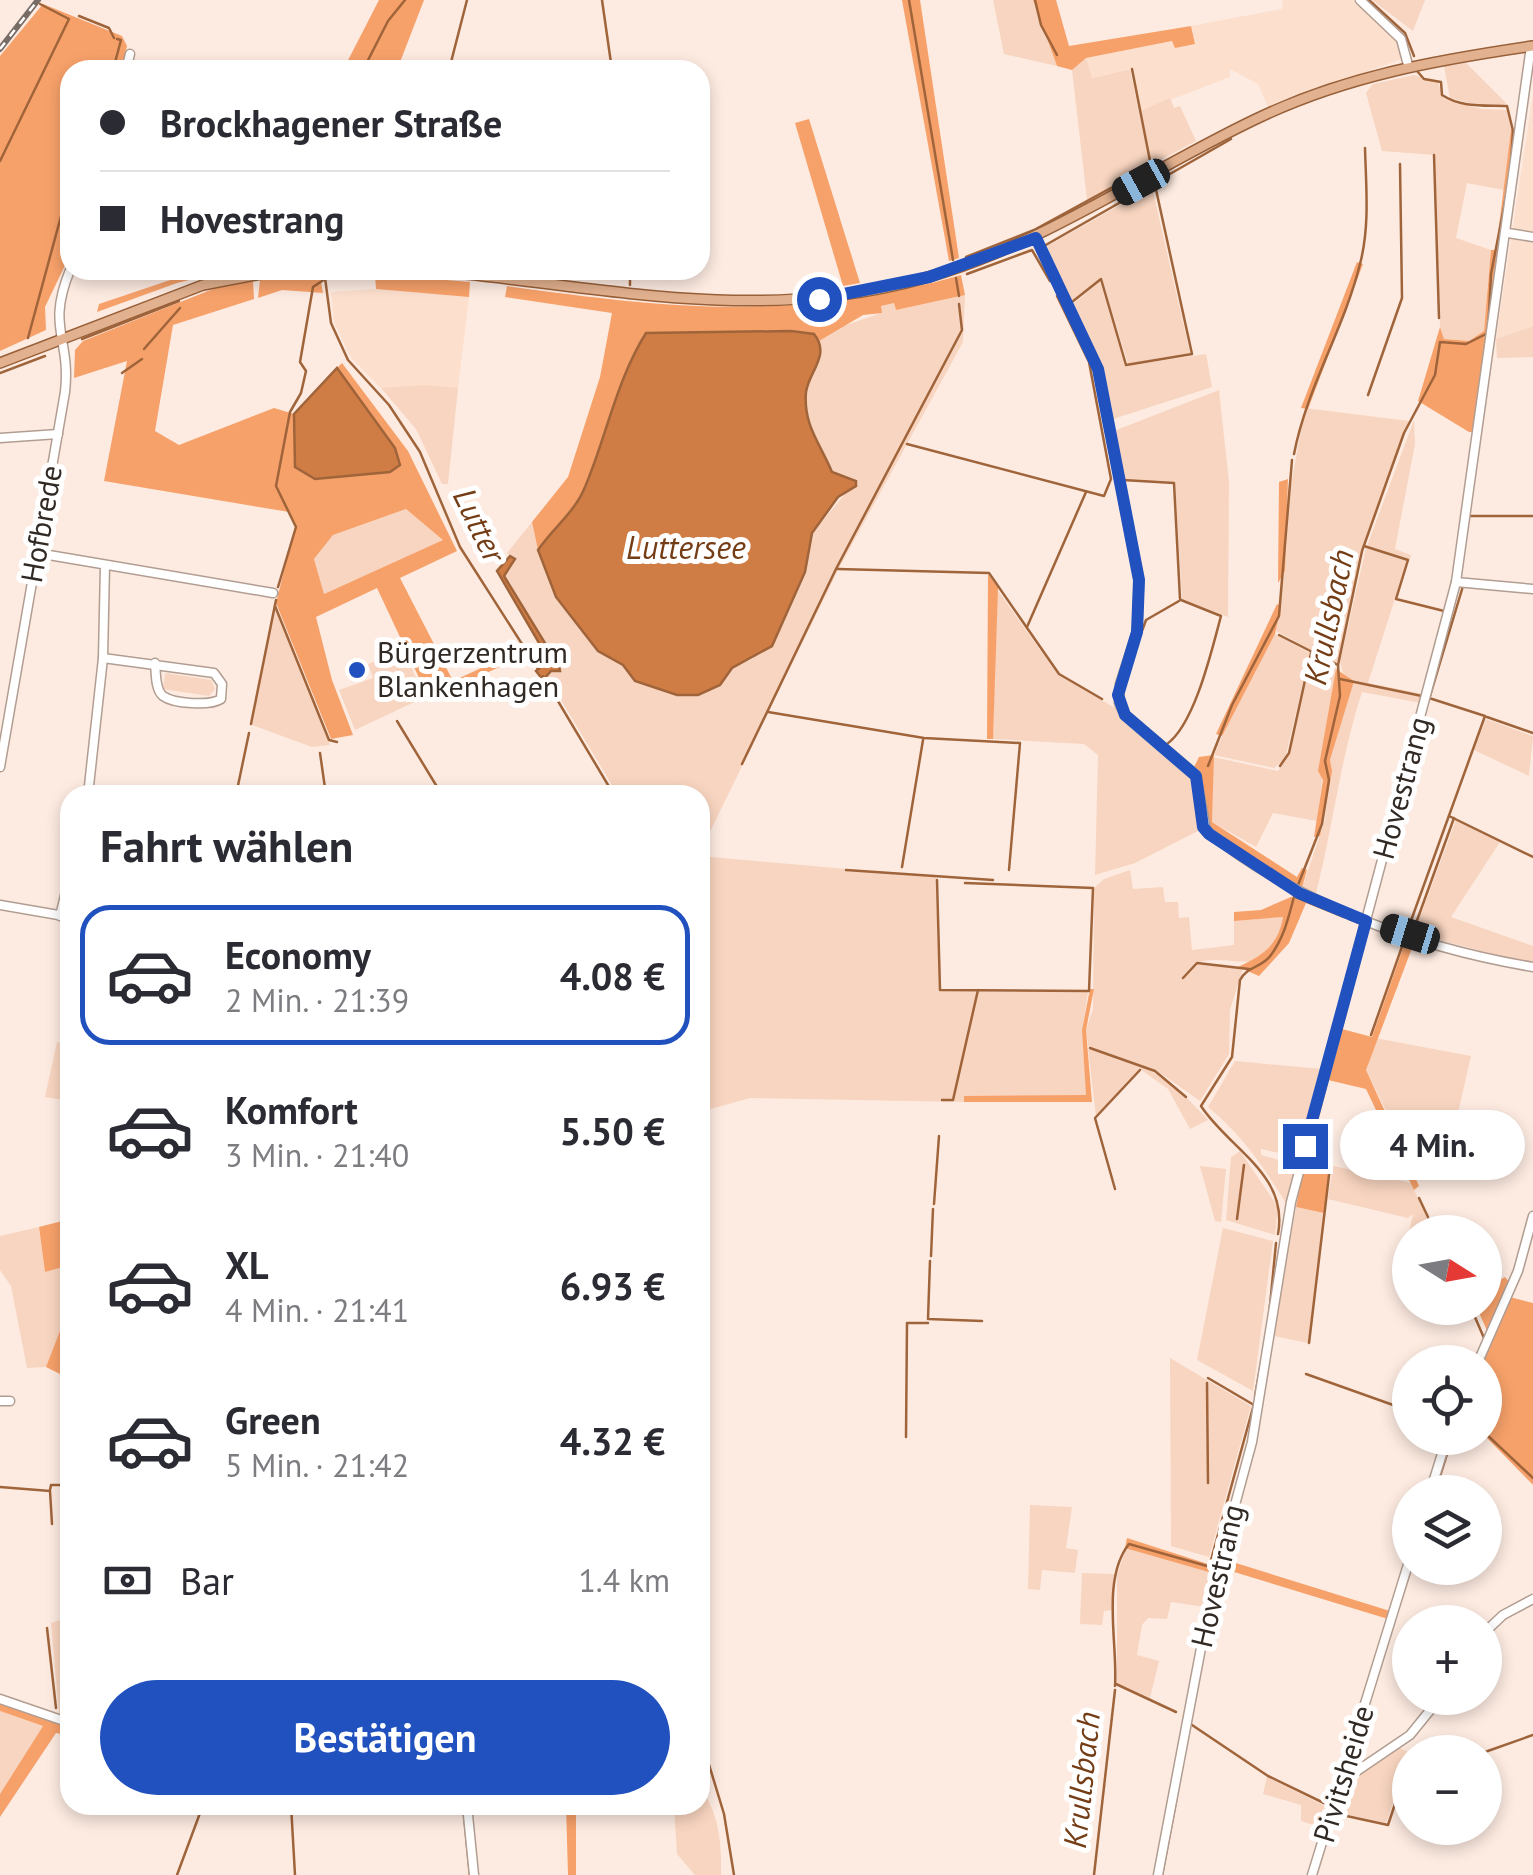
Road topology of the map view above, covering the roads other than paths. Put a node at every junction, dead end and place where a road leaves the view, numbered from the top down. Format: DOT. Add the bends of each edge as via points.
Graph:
graph roads {
  1 [pos="1360,0"];
  2 [pos="1532,46"];
  3 [pos="130,54"];
  4 [pos="129,60"];
  5 [pos="1408,66"];
  6 [pos="1508,233"];
  7 [pos="1533,237"];
  8 [pos="1036,238"];
  9 [pos="67,280"];
  10 [pos="226,280"];
  11 [pos="509,280"];
  12 [pos="61,340"];
  13 [pos="0,363"];
  14 [pos="58,434"];
  15 [pos="0,438"];
  16 [pos="38,553"];
  17 [pos="104,564"];
  18 [pos="1456,582"];
  19 [pos="1533,589"];
  20 [pos="273,593"];
  21 [pos="103,658"];
  22 [pos="155,664"];
  23 [pos="0,698"];
  24 [pos="12,700"];
  25 [pos="0,768"];
  26 [pos="89,785"];
  27 [pos="0,906"];
  28 [pos="60,916"];
  29 [pos="1366,921"];
  30 [pos="1533,967"];
  31 [pos="1533,1216"];
  32 [pos="1485,1345"];
  33 [pos="1402,1585"];
  34 [pos="1533,1599"];
  35 [pos="1502,1616"];
  36 [pos="0,1699"];
  37 [pos="1426,1715"];
  38 [pos="60,1720"];
  39 [pos="1346,1772"];
  40 [pos="468,1815"];
  41 [pos="474,1875"];
  42 [pos="1158,1875"];
  43 [pos="1312,1875"];
  1 -- 5 [label="street" via="1401,39"];
  2 -- 5 [label="main road"];
  2 -- 6 [label="street, Hovestrang"];
  3 -- 4 [label="street"];
  5 -- 8 [label="main road" via="1255,119"];
  6 -- 7 [label="street"];
  6 -- 18 [label="street, Hovestrang"];
  8 -- 11 [label="main road" via="929,277 819,299 680,301"];
  8 -- 29 [label="street" via="1098,369 1139,580 1137,632 1119,703 1196,776 1206,830 1296,892"];
  9 -- 12 [label="street, Hofbrede" via="56,314"];
  10 -- 12 [label="main road"];
  12 -- 13 [label="main road"];
  12 -- 14 [label="street, Hofbrede" via="67,374"];
  14 -- 15 [label="street"];
  14 -- 16 [label="street, Hofbrede"];
  16 -- 17 [label="street"];
  16 -- 24 [label="street, Hofbrede"];
  17 -- 20 [label="street"];
  17 -- 21 [label="street"];
  18 -- 19 [label="street"];
  18 -- 29 [label="street, Hovestrang"];
  21 -- 22 [label="street"];
  21 -- 26 [label="street"];
  22 -- 22 [label="street" via="165,697 211,704 220,699 222,684 214,673"];
  23 -- 24 [label="street"];
  24 -- 25 [label="street, Hofbrede"];
  27 -- 28 [label="street"];
  29 -- 30 [label="street"];
  29 -- 42 [label="street, Hovestrang" via="1291,1202 1252,1442 1212,1590"];
  31 -- 32 [label="street"];
  33 -- 39 [label="street, Pivitsheide"];
  34 -- 35 [label="street"];
  36 -- 38 [label="street"];
  37 -- 39 [label="street" via="1410,1735"];
  39 -- 43 [label="street, Pivitsheide"];
  40 -- 41 [label="street"];
}
